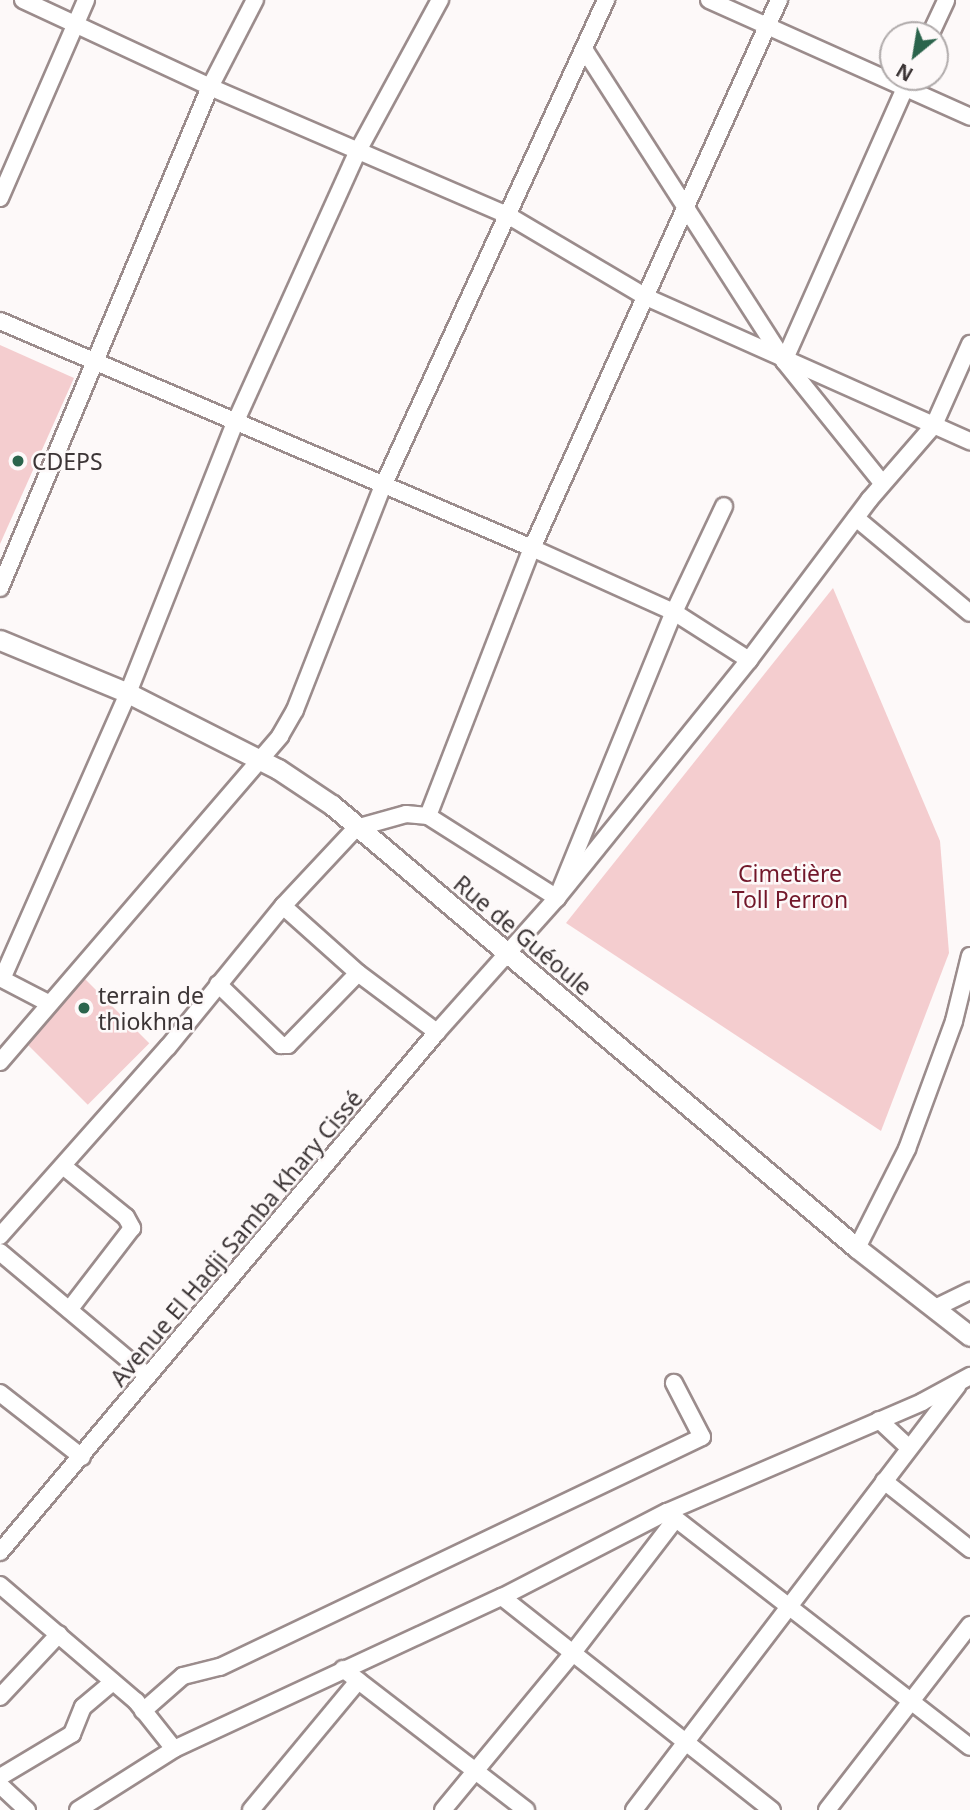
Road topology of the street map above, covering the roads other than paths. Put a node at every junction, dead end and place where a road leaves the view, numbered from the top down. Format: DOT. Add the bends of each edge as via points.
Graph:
graph roads {
  1 [pos="23,0"];
  2 [pos="86,0"];
  3 [pos="255,0"];
  4 [pos="440,0"];
  5 [pos="606,0"];
  6 [pos="709,0"];
  7 [pos="779,0"];
  8 [pos="946,0"];
  9 [pos="936,21"];
  10 [pos="76,23"];
  11 [pos="768,26"];
  12 [pos="584,49"];
  13 [pos="879,70"];
  14 [pos="210,87"];
  15 [pos="904,91"];
  16 [pos="924,91"];
  17 [pos="970,117"];
  18 [pos="359,149"];
  19 [pos="0,198"];
  20 [pos="686,205"];
  21 [pos="509,216"];
  22 [pos="646,297"];
  23 [pos="0,321"];
  24 [pos="970,344"];
  25 [pos="94,359"];
  26 [pos="784,360"];
  27 [pos="235,423"];
  28 [pos="934,425"];
  29 [pos="970,441"];
  30 [pos="882,483"];
  31 [pos="383,486"];
  32 [pos="724,506"];
  33 [pos="856,518"];
  34 [pos="532,548"];
  35 [pos="0,588"];
  36 [pos="674,612"];
  37 [pos="970,613"];
  38 [pos="0,640"];
  39 [pos="748,660"];
  40 [pos="128,693"];
  41 [pos="259,760"];
  42 [pos="428,816"];
  43 [pos="356,828"];
  44 [pos="557,898"];
  45 [pos="283,906"];
  46 [pos="506,953"];
  47 [pos="970,956"];
  48 [pos="358,973"];
  49 [pos="1,979"];
  50 [pos="218,984"];
  51 [pos="48,1003"];
  52 [pos="965,1004"];
  53 [pos="437,1032"];
  54 [pos="0,1062"];
  55 [pos="63,1166"];
  56 [pos="0,1236"];
  57 [pos="857,1248"];
  58 [pos="0,1252"];
  59 [pos="970,1291"];
  60 [pos="935,1308"];
  61 [pos="69,1310"];
  62 [pos="970,1336"];
  63 [pos="148,1376"];
  64 [pos="966,1378"];
  65 [pos="674,1383"];
  66 [pos="0,1393"];
  67 [pos="879,1420"];
  68 [pos="909,1448"];
  69 [pos="82,1457"];
  70 [pos="884,1481"];
  71 [pos="671,1516"];
  72 [pos="970,1549"];
  73 [pos="0,1552"];
  74 [pos="0,1585"];
  75 [pos="502,1597"];
  76 [pos="790,1610"];
  77 [pos="970,1625"];
  78 [pos="59,1634"];
  79 [pos="572,1654"];
  80 [pos="343,1669"];
  81 [pos="358,1681"];
  82 [pos="113,1682"];
  83 [pos="0,1697"];
  84 [pos="912,1704"];
  85 [pos="143,1711"];
  86 [pos="687,1744"];
  87 [pos="970,1747"];
  88 [pos="174,1749"];
  89 [pos="474,1770"];
  90 [pos="0,1777"];
  91 [pos="0,1785"];
  92 [pos="91,1807"];
  93 [pos="27,1810"];
  94 [pos="251,1810"];
  95 [pos="443,1810"];
  96 [pos="526,1810"];
  97 [pos="634,1810"];
  98 [pos="772,1810"];
  99 [pos="827,1810"];
  1 -- 10 [label="street"];
  2 -- 10 [label="street"];
  3 -- 14 [label="street"];
  4 -- 18 [label="street"];
  5 -- 12 [label="street"];
  6 -- 11 [label="street"];
  7 -- 11 [label="street"];
  8 -- 9 [label="street"];
  10 -- 14 [label="street"];
  10 -- 19 [label="street"];
  11 -- 13 [label="street"];
  11 -- 20 [label="street"];
  12 -- 20 [label="street"];
  12 -- 21 [label="street"];
  14 -- 18 [label="street"];
  14 -- 25 [label="street"];
  15 -- 26 [label="street"];
  16 -- 17 [label="street"];
  18 -- 21 [label="street"];
  18 -- 27 [label="street"];
  20 -- 22 [label="street"];
  20 -- 26 [label="street"];
  21 -- 22 [label="street"];
  21 -- 31 [label="street"];
  22 -- 26 [label="street"];
  22 -- 34 [label="street"];
  23 -- 25 [label="street"];
  24 -- 28 [label="street, Avenue El Hadji Samba Khary Cissé"];
  25 -- 27 [label="street"];
  25 -- 35 [label="street"];
  26 -- 28 [label="street"];
  26 -- 30 [label="street"];
  27 -- 31 [label="street"];
  27 -- 40 [label="street"];
  28 -- 29 [label="street"];
  28 -- 30 [label="street, Avenue El Hadji Samba Khary Cissé"];
  30 -- 33 [label="street, Avenue El Hadji Samba Khary Cissé"];
  31 -- 34 [label="street"];
  31 -- 41 [label="street" via="295,709"];
  32 -- 36 [label="street"];
  33 -- 37 [label="street"];
  33 -- 39 [label="street, Avenue El Hadji Samba Khary Cissé"];
  34 -- 36 [label="street"];
  34 -- 42 [label="street"];
  36 -- 39 [label="street"];
  36 -- 44 [label="street"];
  38 -- 40 [label="main road, Rue de Guéoule"];
  39 -- 44 [label="street, Avenue El Hadji Samba Khary Cissé"];
  40 -- 41 [label="main road, Rue de Guéoule"];
  40 -- 49 [label="street"];
  41 -- 43 [label="main road, Rue de Guéoule" via="332,805"];
  41 -- 51 [label="street"];
  42 -- 43 [label="street" via="406,814"];
  42 -- 44 [label="street"];
  43 -- 45 [label="street"];
  43 -- 46 [label="main road, Rue de Guéoule"];
  44 -- 46 [label="street, Avenue El Hadji Samba Khary Cissé"];
  45 -- 48 [label="street"];
  45 -- 50 [label="street"];
  46 -- 53 [label="street, Avenue El Hadji Samba Khary Cissé"];
  46 -- 57 [label="main road, Rue de Guéoule"];
  47 -- 52 [label="street"];
  48 -- 50 [label="street" via="288,1045 281,1045"];
  48 -- 53 [label="street"];
  49 -- 51 [label="street"];
  50 -- 55 [label="street"];
  51 -- 54 [label="street"];
  52 -- 57 [label="street" via="891,1188"];
  53 -- 63 [label="street, Avenue El Hadji Samba Khary Cissé"];
  55 -- 56 [label="street"];
  55 -- 61 [label="street" via="126,1217 132,1228"];
  57 -- 60 [label="main road, Rue de Guéoule"];
  58 -- 61 [label="street"];
  59 -- 60 [label="street"];
  60 -- 62 [label="main road, Rue de Guéoule"];
  61 -- 63 [label="street"];
  63 -- 69 [label="street, Avenue El Hadji Samba Khary Cissé"];
  64 -- 67 [label="street"];
  64 -- 68 [label="street"];
  65 -- 85 [label="street" via="702,1437 220,1667 183,1676"];
  66 -- 69 [label="street"];
  67 -- 68 [label="street"];
  67 -- 71 [label="street"];
  68 -- 70 [label="street"];
  69 -- 73 [label="street, Avenue El Hadji Samba Khary Cissé"];
  70 -- 72 [label="street"];
  70 -- 76 [label="street"];
  71 -- 75 [label="street"];
  71 -- 76 [label="street"];
  71 -- 79 [label="street"];
  74 -- 78 [label="street"];
  75 -- 79 [label="street"];
  75 -- 80 [label="street"];
  76 -- 84 [label="street"];
  76 -- 86 [label="street"];
  77 -- 84 [label="street"];
  78 -- 82 [label="street"];
  78 -- 83 [label="street"];
  79 -- 86 [label="street"];
  79 -- 89 [label="street"];
  80 -- 81 [label="street"];
  80 -- 88 [label="street"];
  81 -- 89 [label="street"];
  81 -- 94 [label="street"];
  82 -- 85 [label="street"];
  82 -- 90 [label="street" via="83,1707 72,1734"];
  84 -- 87 [label="street"];
  84 -- 99 [label="street"];
  85 -- 88 [label="street"];
  86 -- 97 [label="street"];
  86 -- 98 [label="street"];
  88 -- 92 [label="street"];
  89 -- 95 [label="street"];
  89 -- 96 [label="street"];
  91 -- 93 [label="street"];
}
